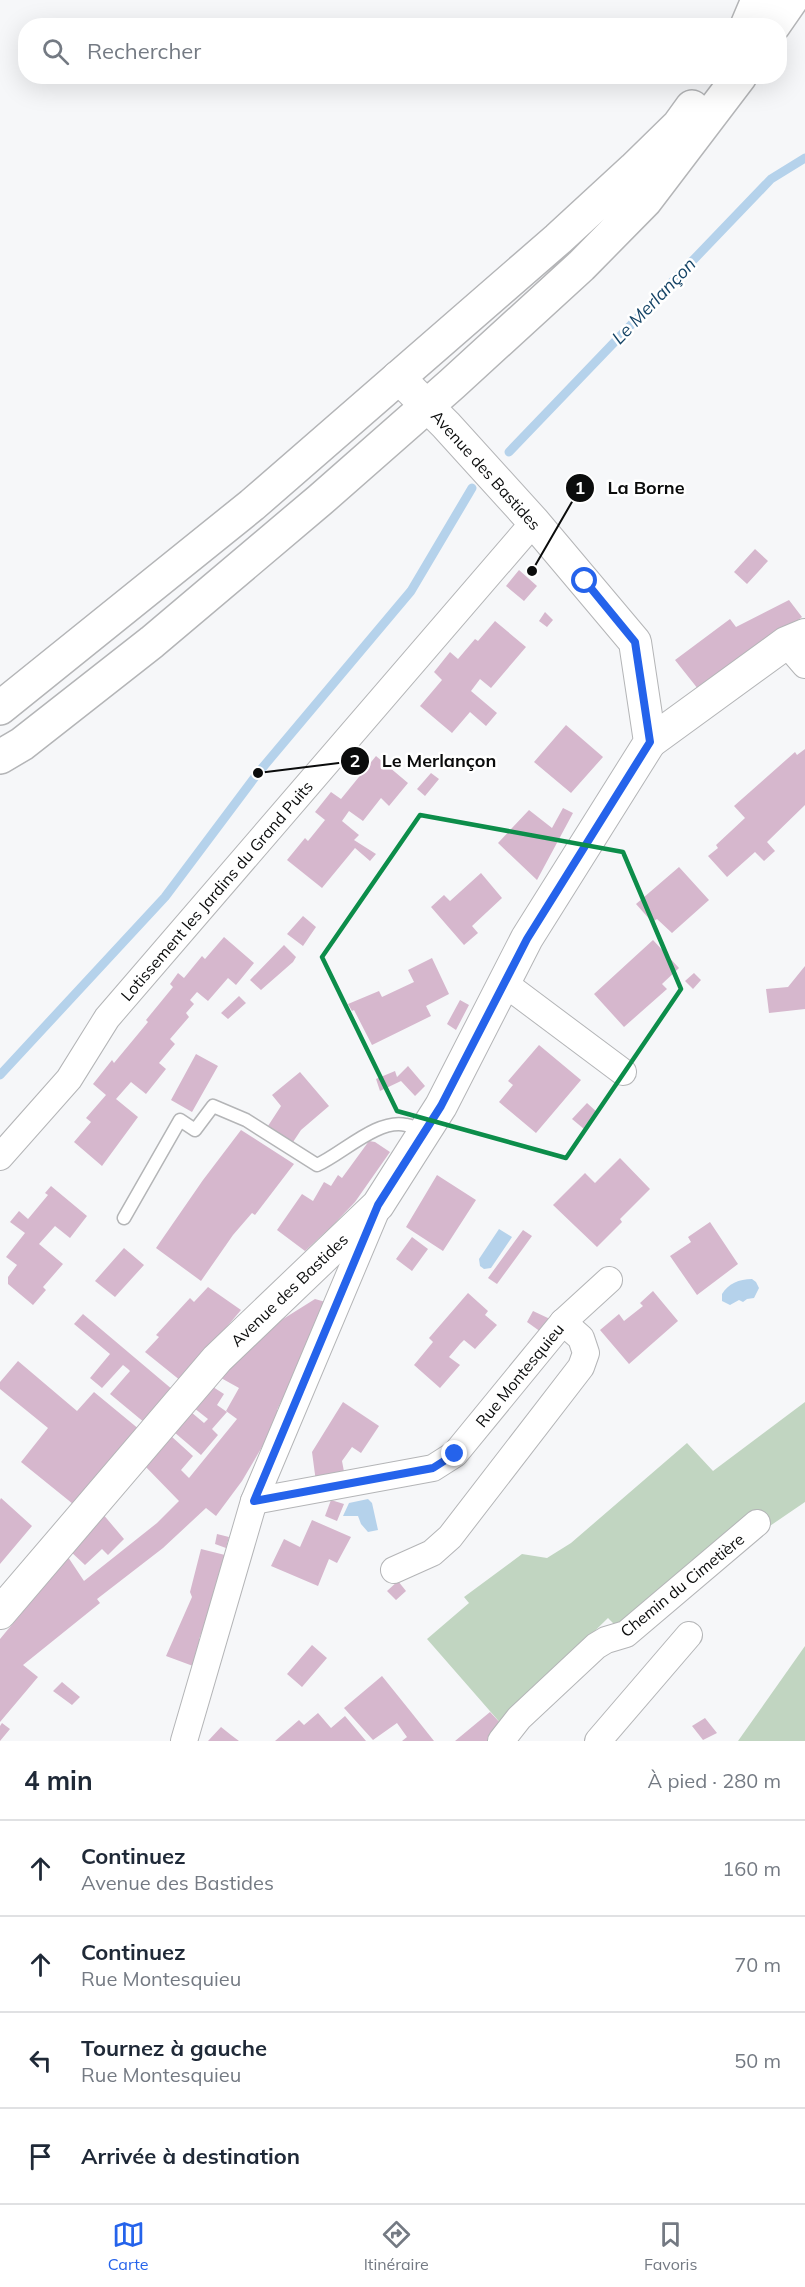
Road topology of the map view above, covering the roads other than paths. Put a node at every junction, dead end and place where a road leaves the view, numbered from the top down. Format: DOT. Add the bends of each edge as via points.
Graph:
graph roads {
  1 [pos="758,0"];
  2 [pos="791,0"];
  3 [pos="750,18"];
  4 [pos="779,18"];
  5 [pos="708,84"];
  6 [pos="734,84"];
  7 [pos="398,377"];
  8 [pos="428,406"];
  9 [pos="534,522"];
  10 [pos="799,648"];
  11 [pos="0,708"];
  12 [pos="650,742"];
  13 [pos="0,757"];
  14 [pos="504,982"];
  15 [pos="623,1072"];
  16 [pos="423,1132"];
  17 [pos="0,1157"];
  18 [pos="378,1205"];
  19 [pos="124,1218"];
  20 [pos="609,1280"];
  21 [pos="563,1322"];
  22 [pos="254,1501"];
  23 [pos="757,1523"];
  24 [pos="393,1570"];
  25 [pos="0,1613"];
  26 [pos="689,1635"];
  27 [pos="184,1741"];
  28 [pos="501,1741"];
  29 [pos="598,1741"];
  1 -- 3 [label="main road"];
  2 -- 4 [label="main road"];
  5 -- 7 [label="main road" via="679,125 633,169"];
  6 -- 8 [label="main road" via="645,201 581,266"];
  7 -- 8 [label="street, Avenue des Bastides"];
  7 -- 11 [label="main road" via="252,505"];
  8 -- 9 [label="street, Avenue des Bastides"];
  8 -- 13 [label="main road" via="152,642"];
  9 -- 12 [label="street, Avenue des Bastides" via="635,642"];
  9 -- 17 [label="street, Lotissement les Jardins du Grand Puits" via="107,1018 69,1079"];
  10 -- 12 [label="street"];
  12 -- 14 [label="street, Avenue des Bastides"];
  14 -- 15 [label="street"];
  14 -- 16 [label="street, Avenue des Bastides" via="441,1106"];
  16 -- 18 [label="street, Avenue des Bastides"];
  16 -- 19 [label="lane" via="404,1124 379,1128 317,1165 246,1120 213,1106 195,1130 180,1120"];
  18 -- 22 [label="street"];
  18 -- 25 [label="street, Avenue des Bastides" via="217,1359"];
  20 -- 21 [label="street, Rue Montesquieu"];
  21 -- 22 [label="street, Rue Montesquieu" via="455,1454 433,1468"];
  21 -- 24 [label="street" via="580,1338 586,1353 581,1368 450,1537 432,1553"];
  22 -- 27 [label="street"];
  23 -- 28 [label="street, Chemin du Cimetière" via="626,1634 596,1646 519,1718"];
  26 -- 29 [label="street"];
}
